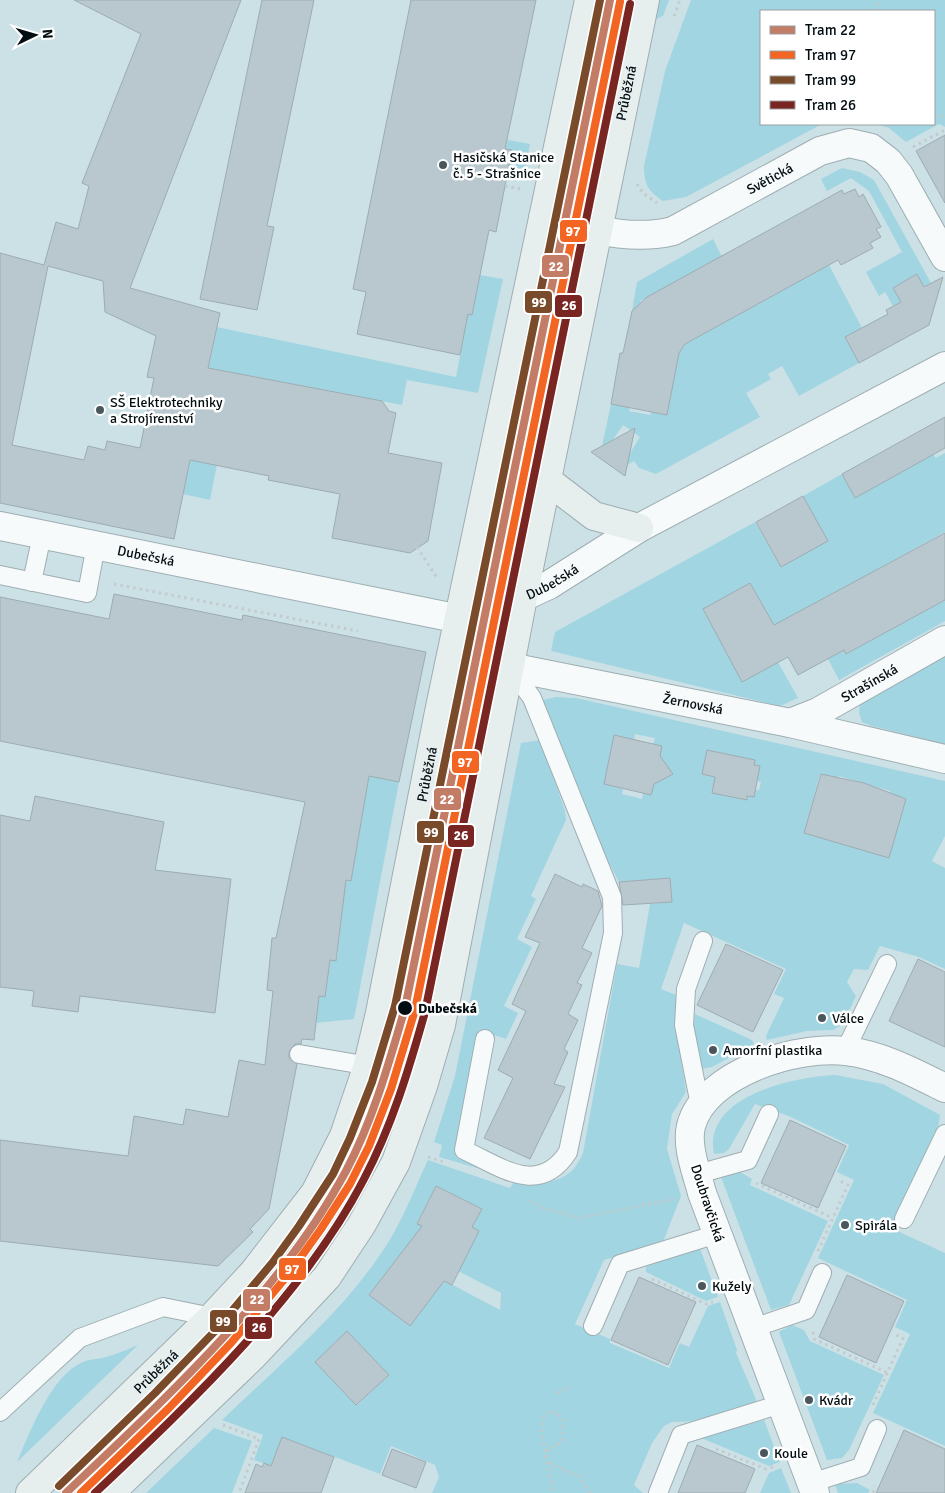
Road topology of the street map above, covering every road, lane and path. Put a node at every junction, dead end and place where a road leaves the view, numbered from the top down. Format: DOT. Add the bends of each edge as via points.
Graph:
graph roads {
  1 [pos="589,0"];
  2 [pos="645,0"];
  3 [pos="945,130"];
  4 [pos="888,161"];
  5 [pos="505,186"];
  6 [pos="513,187"];
  7 [pos="544,218"];
  8 [pos="597,230"];
  9 [pos="945,257"];
  10 [pos="945,366"];
  11 [pos="547,480"];
  12 [pos="0,526"];
  13 [pos="639,528"];
  14 [pos="42,535"];
  15 [pos="96,545"];
  16 [pos="417,548"];
  17 [pos="0,575"];
  18 [pos="90,580"];
  19 [pos="439,581"];
  20 [pos="32,582"];
  21 [pos="523,598"];
  22 [pos="460,619"];
  23 [pos="366,632"];
  24 [pos="945,640"];
  25 [pos="510,667"];
  26 [pos="790,723"];
  27 [pos="945,759"];
  28 [pos="703,941"];
  29 [pos="887,964"];
  30 [pos="485,1039"];
  31 [pos="845,1051"];
  32 [pos="299,1054"];
  33 [pos="367,1068"];
  34 [pos="424,1086"];
  35 [pos="945,1088"];
  36 [pos="700,1105"];
  37 [pos="769,1114"];
  38 [pos="945,1134"];
  39 [pos="420,1154"];
  40 [pos="748,1160"];
  41 [pos="451,1165"];
  42 [pos="698,1174"];
  43 [pos="838,1180"];
  44 [pos="676,1199"];
  45 [pos="538,1207"];
  46 [pos="833,1218"];
  47 [pos="904,1219"];
  48 [pos="717,1234"];
  49 [pos="620,1264"];
  50 [pos="822,1273"];
  51 [pos="714,1301"];
  52 [pos="806,1310"];
  53 [pos="212,1317"];
  54 [pos="593,1326"];
  55 [pos="752,1328"];
  56 [pos="896,1334"];
  57 [pos="253,1356"];
  58 [pos="888,1372"];
  59 [pos="570,1388"];
  60 [pos="557,1393"];
  61 [pos="781,1404"];
  62 [pos="3,1405"];
  63 [pos="877,1429"];
  64 [pos="238,1431"];
  65 [pos="681,1435"];
  66 [pos="546,1451"];
  67 [pos="548,1463"];
  68 [pos="784,1463"];
  69 [pos="813,1488"];
  70 [pos="30,1493"];
  71 [pos="110,1493"];
  72 [pos="239,1493"];
  73 [pos="553,1493"];
  74 [pos="590,1493"];
  75 [pos="658,1493"];
  1 -- 7 [label="main road, Průběžná"];
  2 -- 8 [label="main road, Průběžná"];
  3 -- 4 [label="path"];
  4 -- 8 [label="street, Světická" via="871,148 849,143 838,145 820,151 673,231 656,236"];
  4 -- 9 [label="street, Světická" via="899,174"];
  5 -- 6 [label="path"];
  7 -- 8 [label="street, Světická"];
  7 -- 22 [label="main road, Průběžná"];
  8 -- 11 [label="main road, Průběžná"];
  10 -- 13 [label="street, Dubečská"];
  11 -- 13 [label="main road" via="594,516"];
  11 -- 21 [label="main road, Průběžná"];
  12 -- 14 [label="street, Dubečská"];
  13 -- 21 [label="street, Dubečská"];
  14 -- 15 [label="street, Dubečská"];
  14 -- 20 [label="lane"];
  15 -- 18 [label="lane"];
  15 -- 22 [label="street, Dubečská"];
  16 -- 19 [label="path"];
  17 -- 20 [label="lane"];
  18 -- 20 [label="lane" via="87,593"];
  18 -- 23 [label="path"];
  21 -- 22 [label="street, Dubečská"];
  21 -- 25 [label="main road, Průběžná"];
  22 -- 25 [label="street"];
  22 -- 33 [label="main road, Průběžná"];
  24 -- 26 [label="street, Strašínská" via="818,712"];
  25 -- 26 [label="street, Žernovská"];
  25 -- 30 [label="lane" via="532,698 614,908 613,933 568,1152 558,1167 542,1175 519,1176 464,1150"];
  25 -- 34 [label="main road, Průběžná" via="441,1026"];
  26 -- 27 [label="street, Žernovská"];
  28 -- 36 [label="lane" via="686,989 684,1025"];
  29 -- 31 [label="lane"];
  31 -- 35 [label="street, Doubravčická" via="897,1064"];
  31 -- 36 [label="street, Doubravčická" via="803,1053 758,1065 725,1082"];
  32 -- 33 [label="lane"];
  33 -- 34 [label="lane"];
  33 -- 53 [label="main road, Průběžná" via="344,1136 315,1194 281,1239"];
  34 -- 57 [label="main road, Průběžná" via="396,1162 362,1224 327,1278"];
  36 -- 42 [label="street, Doubravčická" via="691,1127 691,1148"];
  37 -- 40 [label="lane"];
  38 -- 47 [label="lane"];
  39 -- 41 [label="path"];
  40 -- 42 [label="lane"];
  40 -- 46 [label="path" via="758,1176 755,1183"];
  42 -- 48 [label="street, Doubravčická"];
  43 -- 46 [label="path" via="848,1184"];
  44 -- 45 [label="path" via="579,1218"];
  46 -- 50 [label="path" via="814,1259"];
  48 -- 49 [label="lane"];
  48 -- 55 [label="street, Doubravčická"];
  49 -- 51 [label="path" via="706,1304"];
  49 -- 54 [label="lane"];
  50 -- 52 [label="lane"];
  52 -- 55 [label="lane"];
  52 -- 58 [label="path" via="814,1339"];
  53 -- 57 [label="lane"];
  53 -- 62 [label="lane" via="163,1307 80,1338"];
  53 -- 70 [label="main road, Průběžná"];
  55 -- 61 [label="street, Doubravčická"];
  56 -- 58 [label="path" via="903,1338"];
  57 -- 71 [label="main road, Průběžná"];
  58 -- 63 [label="path" via="870,1413"];
  59 -- 60 [label="path"];
  61 -- 65 [label="lane"];
  61 -- 69 [label="street, Doubravčická"];
  63 -- 69 [label="lane" via="861,1467"];
  64 -- 72 [label="path" via="259,1439"];
  65 -- 68 [label="path" via="766,1469"];
  65 -- 75 [label="lane"];
  66 -- 66 [label="path" via="562,1442 563,1419 558,1412 548,1413 543,1419"];
  66 -- 67 [label="path"];
  67 -- 73 [label="path"];
  67 -- 74 [label="path" via="581,1477"];
}
